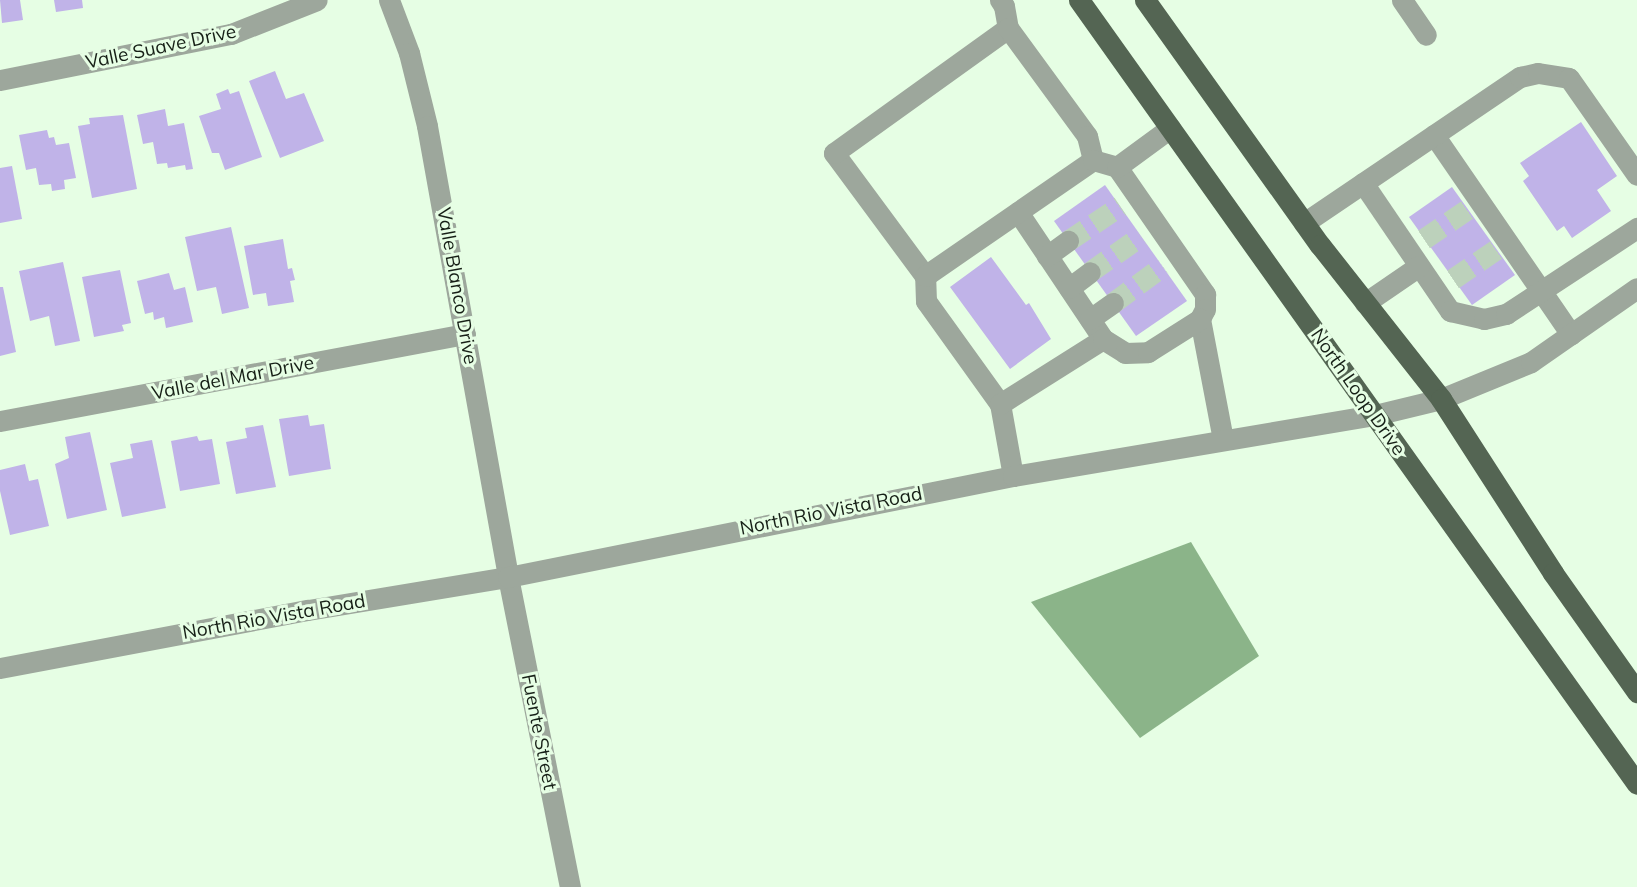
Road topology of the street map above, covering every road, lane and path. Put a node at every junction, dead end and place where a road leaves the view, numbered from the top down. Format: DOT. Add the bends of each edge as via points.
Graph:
graph roads {
  1 [pos="317,0"];
  2 [pos="389,0"];
  3 [pos="999,0"];
  4 [pos="1079,0"];
  5 [pos="1145,0"];
  6 [pos="1402,0"];
  7 [pos="1008,28"];
  8 [pos="1426,35"];
  9 [pos="0,80"];
  10 [pos="1170,128"];
  11 [pos="1434,135"];
  12 [pos="1093,160"];
  13 [pos="1117,167"];
  14 [pos="1637,175"];
  15 [pos="1363,183"];
  16 [pos="1018,212"];
  17 [pos="1304,223"];
  18 [pos="1637,228"];
  19 [pos="1068,241"];
  20 [pos="1417,251"];
  21 [pos="1047,256"];
  22 [pos="1090,272"];
  23 [pos="926,276"];
  24 [pos="1069,288"];
  25 [pos="1637,288"];
  26 [pos="1541,291"];
  27 [pos="1113,303"];
  28 [pos="1365,303"];
  29 [pos="1090,319"];
  30 [pos="1200,319"];
  31 [pos="465,334"];
  32 [pos="1571,334"];
  33 [pos="1103,339"];
  34 [pos="1441,399"];
  35 [pos="1000,404"];
  36 [pos="1375,415"];
  37 [pos="0,421"];
  38 [pos="1223,440"];
  39 [pos="1013,476"];
  40 [pos="508,577"];
  41 [pos="0,668"];
  42 [pos="1637,692"];
  43 [pos="1637,783"];
  44 [pos="570,887"];
  1 -- 9 [label="street, Valle Suave Drive" via="231,34"];
  2 -- 31 [label="street, Valle Blanco Drive" via="428,125"];
  3 -- 7 [label="street"];
  4 -- 10 [label="main road, North Loop Drive"];
  5 -- 17 [label="main road"];
  6 -- 8 [label="street"];
  7 -- 12 [label="street" via="1087,136"];
  7 -- 23 [label="street" via="834,153"];
  10 -- 13 [label="street"];
  10 -- 36 [label="main road, North Loop Drive"];
  11 -- 14 [label="street" via="1520,77 1538,73 1569,78"];
  11 -- 15 [label="street"];
  11 -- 26 [label="street" via="1474,205"];
  12 -- 13 [label="street"];
  12 -- 16 [label="street"];
  13 -- 30 [label="street" via="1128,201 1170,260 1205,294"];
  15 -- 17 [label="street"];
  15 -- 20 [label="street"];
  16 -- 21 [label="street"];
  16 -- 23 [label="street"];
  17 -- 28 [label="main road"];
  18 -- 26 [label="street"];
  19 -- 21 [label="street"];
  20 -- 26 [label="street" via="1444,285 1450,311 1484,319 1506,314"];
  20 -- 28 [label="street"];
  21 -- 24 [label="street"];
  22 -- 24 [label="street"];
  23 -- 35 [label="street" via="926,301"];
  24 -- 29 [label="street"];
  25 -- 32 [label="street, North Rio Vista Road"];
  26 -- 32 [label="street"];
  27 -- 29 [label="street"];
  28 -- 34 [label="main road"];
  29 -- 33 [label="street"];
  30 -- 33 [label="street" via="1148,352 1125,353"];
  30 -- 38 [label="street"];
  31 -- 37 [label="street, Valle del Mar Drive"];
  31 -- 40 [label="street, Valle Blanco Drive"];
  32 -- 34 [label="street, North Rio Vista Road" via="1531,362"];
  33 -- 35 [label="street"];
  34 -- 36 [label="street, North Rio Vista Road"];
  34 -- 42 [label="main road" via="1553,573"];
  35 -- 39 [label="street"];
  36 -- 38 [label="street, North Rio Vista Road"];
  36 -- 43 [label="main road, North Loop Drive"];
  38 -- 39 [label="street, North Rio Vista Road"];
  39 -- 40 [label="street, North Rio Vista Road"];
  40 -- 41 [label="street, North Rio Vista Road"];
  40 -- 44 [label="street, Fuente Street"];
}
